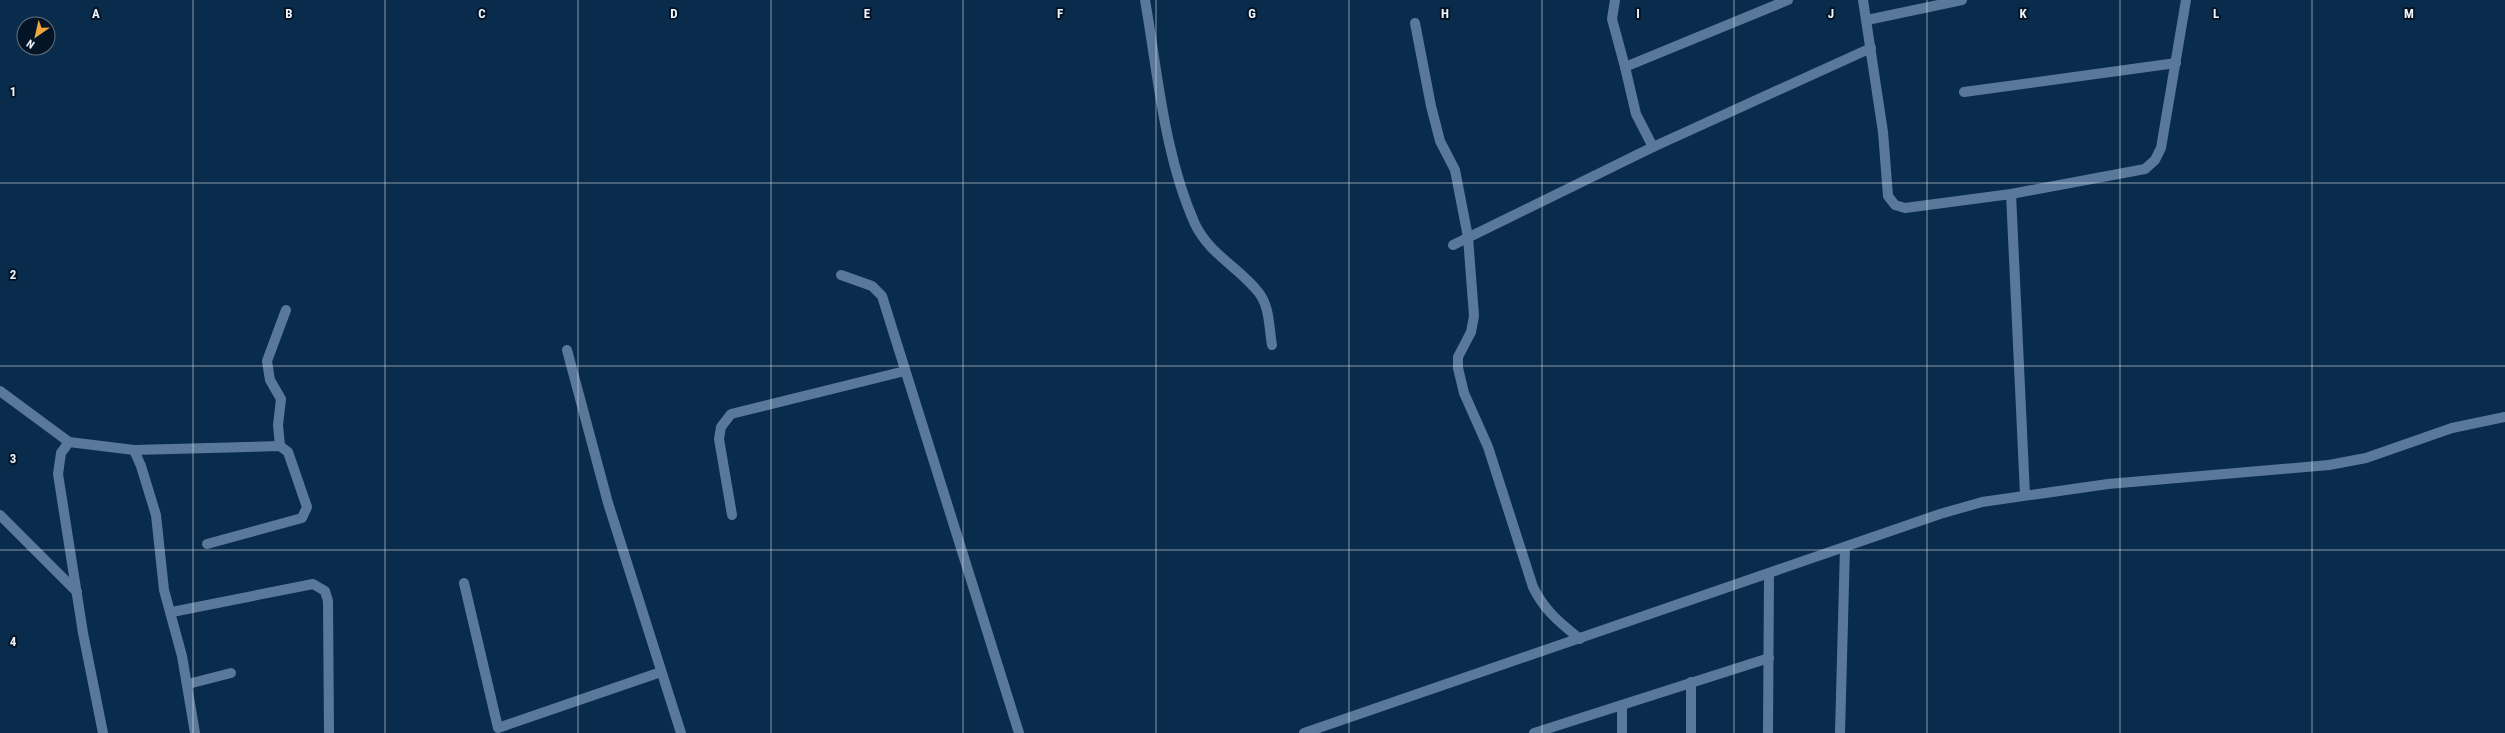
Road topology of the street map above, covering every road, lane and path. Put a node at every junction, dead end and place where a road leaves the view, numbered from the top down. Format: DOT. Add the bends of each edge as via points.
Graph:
graph roads {
  1 [pos="1145,0"];
  2 [pos="1615,0"];
  3 [pos="1788,0"];
  4 [pos="1863,0"];
  5 [pos="1962,0"];
  6 [pos="2186,0"];
  7 [pos="1867,20"];
  8 [pos="1415,23"];
  9 [pos="1871,48"];
  10 [pos="2176,63"];
  11 [pos="1625,68"];
  12 [pos="1964,92"];
  13 [pos="1653,146"];
  14 [pos="2011,194"];
  15 [pos="1468,237"];
  16 [pos="1453,245"];
  17 [pos="841,275"];
  18 [pos="286,310"];
  19 [pos="1272,345"];
  20 [pos="567,350"];
  21 [pos="905,371"];
  22 [pos="0,391"];
  23 [pos="2505,417"];
  24 [pos="68,442"];
  25 [pos="280,446"];
  26 [pos="134,450"];
  27 [pos="2025,495"];
  28 [pos="732,514"];
  29 [pos="0,515"];
  30 [pos="207,544"];
  31 [pos="1845,547"];
  32 [pos="1769,574"];
  33 [pos="464,583"];
  34 [pos="77,592"];
  35 [pos="172,612"];
  36 [pos="1580,639"];
  37 [pos="1769,658"];
  38 [pos="661,672"];
  39 [pos="231,673"];
  40 [pos="1692,682"];
  41 [pos="188,684"];
  42 [pos="1622,705"];
  43 [pos="1326,730"];
  44 [pos="104,733"];
  45 [pos="195,733"];
  46 [pos="329,733"];
  47 [pos="681,733"];
  48 [pos="1019,733"];
  49 [pos="1304,733"];
  50 [pos="1534,733"];
  51 [pos="1622,733"];
  52 [pos="1691,733"];
  53 [pos="1768,733"];
  54 [pos="1840,733"];
  1 -- 19 [label="street" via="1180,189 1196,226 1214,251 1259,293 1266,306"];
  2 -- 11 [label="street" via="1612,19"];
  3 -- 11 [label="street"];
  4 -- 7 [label="street"];
  5 -- 7 [label="street"];
  6 -- 10 [label="street"];
  7 -- 9 [label="street"];
  8 -- 15 [label="street" via="1431,106 1440,141 1455,170"];
  9 -- 13 [label="street"];
  9 -- 14 [label="street" via="1883,132 1888,196 1895,205 1905,208"];
  10 -- 12 [label="street"];
  10 -- 14 [label="street" via="2161,148 2155,160 2145,169"];
  11 -- 13 [label="street" via="1636,114"];
  13 -- 15 [label="street"];
  14 -- 27 [label="street"];
  15 -- 16 [label="street"];
  15 -- 36 [label="street" via="1474,316 1472,332 1458,357 1464,393 1488,447 1540,603 1551,616"];
  17 -- 21 [label="street" via="872,286 882,296"];
  18 -- 25 [label="street" via="267,361 270,380 281,399 278,424"];
  20 -- 38 [label="street" via="608,503"];
  21 -- 28 [label="street" via="731,414 721,427 719,438"];
  21 -- 48 [label="street"];
  22 -- 24 [label="street"];
  23 -- 27 [label="street" via="2452,428 2372,456 2329,465 2108,484"];
  24 -- 26 [label="street"];
  24 -- 34 [label="street" via="61,453 58,474"];
  25 -- 26 [label="street"];
  25 -- 30 [label="street" via="288,452 307,507 302,518"];
  26 -- 35 [label="street" via="156,515 164,590"];
  27 -- 31 [label="street" via="1982,502 1940,514"];
  29 -- 34 [label="street"];
  31 -- 32 [label="street"];
  31 -- 54 [label="street"];
  32 -- 36 [label="street"];
  32 -- 37 [label="street"];
  33 -- 38 [label="street" via="498,728"];
  34 -- 44 [label="street"];
  35 -- 41 [label="street"];
  35 -- 46 [label="street" via="313,584 325,591 328,601"];
  36 -- 43 [label="street"];
  37 -- 40 [label="street"];
  37 -- 53 [label="street"];
  38 -- 47 [label="street"];
  39 -- 41 [label="street"];
  40 -- 42 [label="street"];
  40 -- 52 [label="street"];
  41 -- 45 [label="street"];
  42 -- 50 [label="street"];
  42 -- 51 [label="street"];
  43 -- 49 [label="street"];
}
